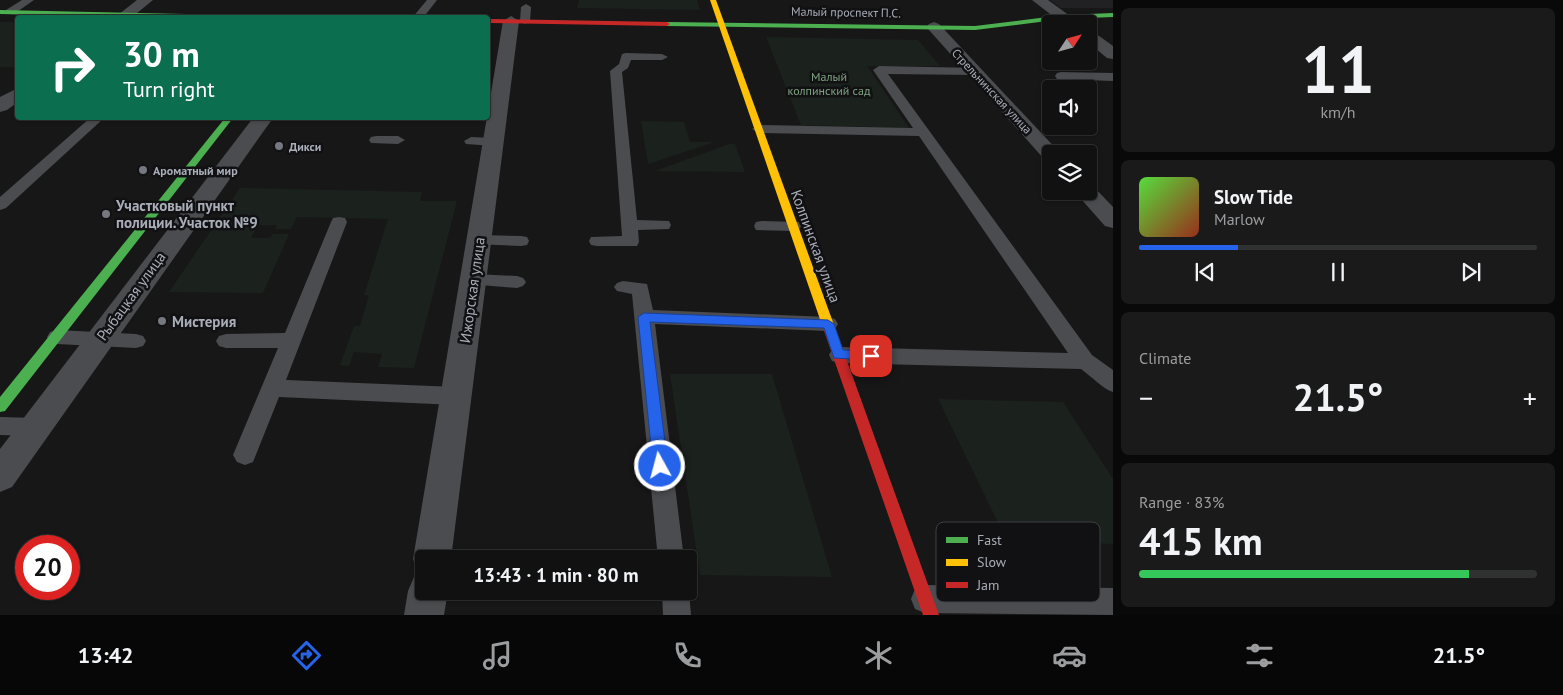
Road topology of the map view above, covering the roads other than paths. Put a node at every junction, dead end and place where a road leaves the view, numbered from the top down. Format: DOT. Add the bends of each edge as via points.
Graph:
graph roads {
  1 [pos="29,0"];
  2 [pos="146,0"];
  3 [pos="432,0"];
  4 [pos="713,0"];
  5 [pos="1039,0"];
  6 [pos="5,12"];
  7 [pos="94,15"];
  8 [pos="124,15"];
  9 [pos="420,15"];
  10 [pos="1061,15"];
  11 [pos="1113,15"];
  12 [pos="512,17"];
  13 [pos="1098,17"];
  14 [pos="1042,22"];
  15 [pos="722,24"];
  16 [pos="934,28"];
  17 [pos="1098,43"];
  18 [pos="1113,54"];
  19 [pos="662,57"];
  20 [pos="974,72"];
  21 [pos="1061,76"];
  22 [pos="1113,77"];
  23 [pos="490,111"];
  24 [pos="95,120"];
  25 [pos="227,120"];
  26 [pos="262,120"];
  27 [pos="488,120"];
  28 [pos="759,129"];
  29 [pos="923,132"];
  30 [pos="59,137"];
  31 [pos="75,137"];
  32 [pos="376,140"];
  33 [pos="398,140"];
  34 [pos="1043,145"];
  35 [pos="1093,200"];
  36 [pos="0,205"];
  37 [pos="1113,221"];
  38 [pos="338,222"];
  39 [pos="629,224"];
  40 [pos="663,225"];
  41 [pos="762,226"];
  42 [pos="793,226"];
  43 [pos="480,240"];
  44 [pos="521,240"];
  45 [pos="597,241"];
  46 [pos="474,280"];
  47 [pos="517,282"];
  48 [pos="623,287"];
  49 [pos="644,317"];
  50 [pos="828,324"];
  51 [pos="57,337"];
  52 [pos="100,339"];
  53 [pos="292,340"];
  54 [pos="136,341"];
  55 [pos="226,341"];
  56 [pos="839,355"];
  57 [pos="1084,361"];
  58 [pos="1113,384"];
  59 [pos="272,388"];
  60 [pos="456,396"];
  61 [pos="0,407"];
  62 [pos="0,426"];
  63 [pos="36,427"];
  64 [pos="245,455"];
  65 [pos="0,476"];
  66 [pos="433,550"];
  67 [pos="670,550"];
  68 [pos="426,600"];
  69 [pos="675,600"];
  70 [pos="1113,602"];
  71 [pos="928,607"];
  72 [pos="424,615"];
  73 [pos="677,615"];
  1 -- 6 [label="lane"];
  2 -- 8 [label="street"];
  3 -- 9 [label="lane"];
  4 -- 15 [label="street, Колпинская улица"];
  5 -- 10 [label="street"];
  6 -- 7 [label="street"];
  11 -- 13 [label="street, Малый проспект П.С."];
  12 -- 15 [label="street, Малый проспект П.С."];
  12 -- 23 [label="street, Ижорская улица"];
  14 -- 16 [label="street, Малый проспект П.С."];
  15 -- 16 [label="street, Малый проспект П.С."];
  15 -- 28 [label="street, Колпинская улица"];
  16 -- 20 [label="street, Стрельнинская улица"];
  17 -- 18 [label="street"];
  19 -- 39 [label="lane" via="626,56 624,66 616,71"];
  20 -- 29 [label="lane" via="879,70"];
  20 -- 34 [label="street, Стрельнинская улица"];
  21 -- 22 [label="lane"];
  24 -- 31 [label="lane"];
  25 -- 51 [label="street, Рыбацкая улица"];
  26 -- 52 [label="street, Рыбацкая улица"];
  27 -- 43 [label="street, Ижорская улица" via="483,141"];
  28 -- 29 [label="lane"];
  28 -- 42 [label="street, Колпинская улица"];
  29 -- 57 [label="lane"];
  30 -- 31 [label="lane"];
  31 -- 36 [label="lane"];
  32 -- 33 [label="lane"];
  35 -- 37 [label="street"];
  38 -- 53 [label="lane"];
  39 -- 40 [label="lane"];
  39 -- 45 [label="lane" via="631,242"];
  41 -- 42 [label="lane"];
  42 -- 50 [label="street, Колпинская улица"];
  43 -- 44 [label="lane"];
  43 -- 46 [label="street, Ижорская улица"];
  46 -- 47 [label="lane"];
  46 -- 60 [label="street, Ижорская улица"];
  48 -- 49 [label="lane" via="641,288"];
  49 -- 50 [label="lane"];
  49 -- 67 [label="lane"];
  50 -- 56 [label="street, Колпинская улица"];
  51 -- 52 [label="lane"];
  51 -- 61 [label="street, Рыбацкая улица"];
  52 -- 54 [label="lane"];
  52 -- 63 [label="street, Рыбацкая улица"];
  53 -- 55 [label="lane"];
  53 -- 59 [label="lane"];
  56 -- 57 [label="lane"];
  56 -- 71 [label="street, Колпинская улица"];
  57 -- 58 [label="lane"];
  59 -- 60 [label="lane"];
  59 -- 64 [label="lane"];
  60 -- 66 [label="street, Ижорская улица"];
  62 -- 63 [label="lane"];
  63 -- 65 [label="street, Рыбацкая улица"];
  68 -- 72 [label="street"];
  69 -- 73 [label="lane"];
  70 -- 71 [label="lane"];
}
